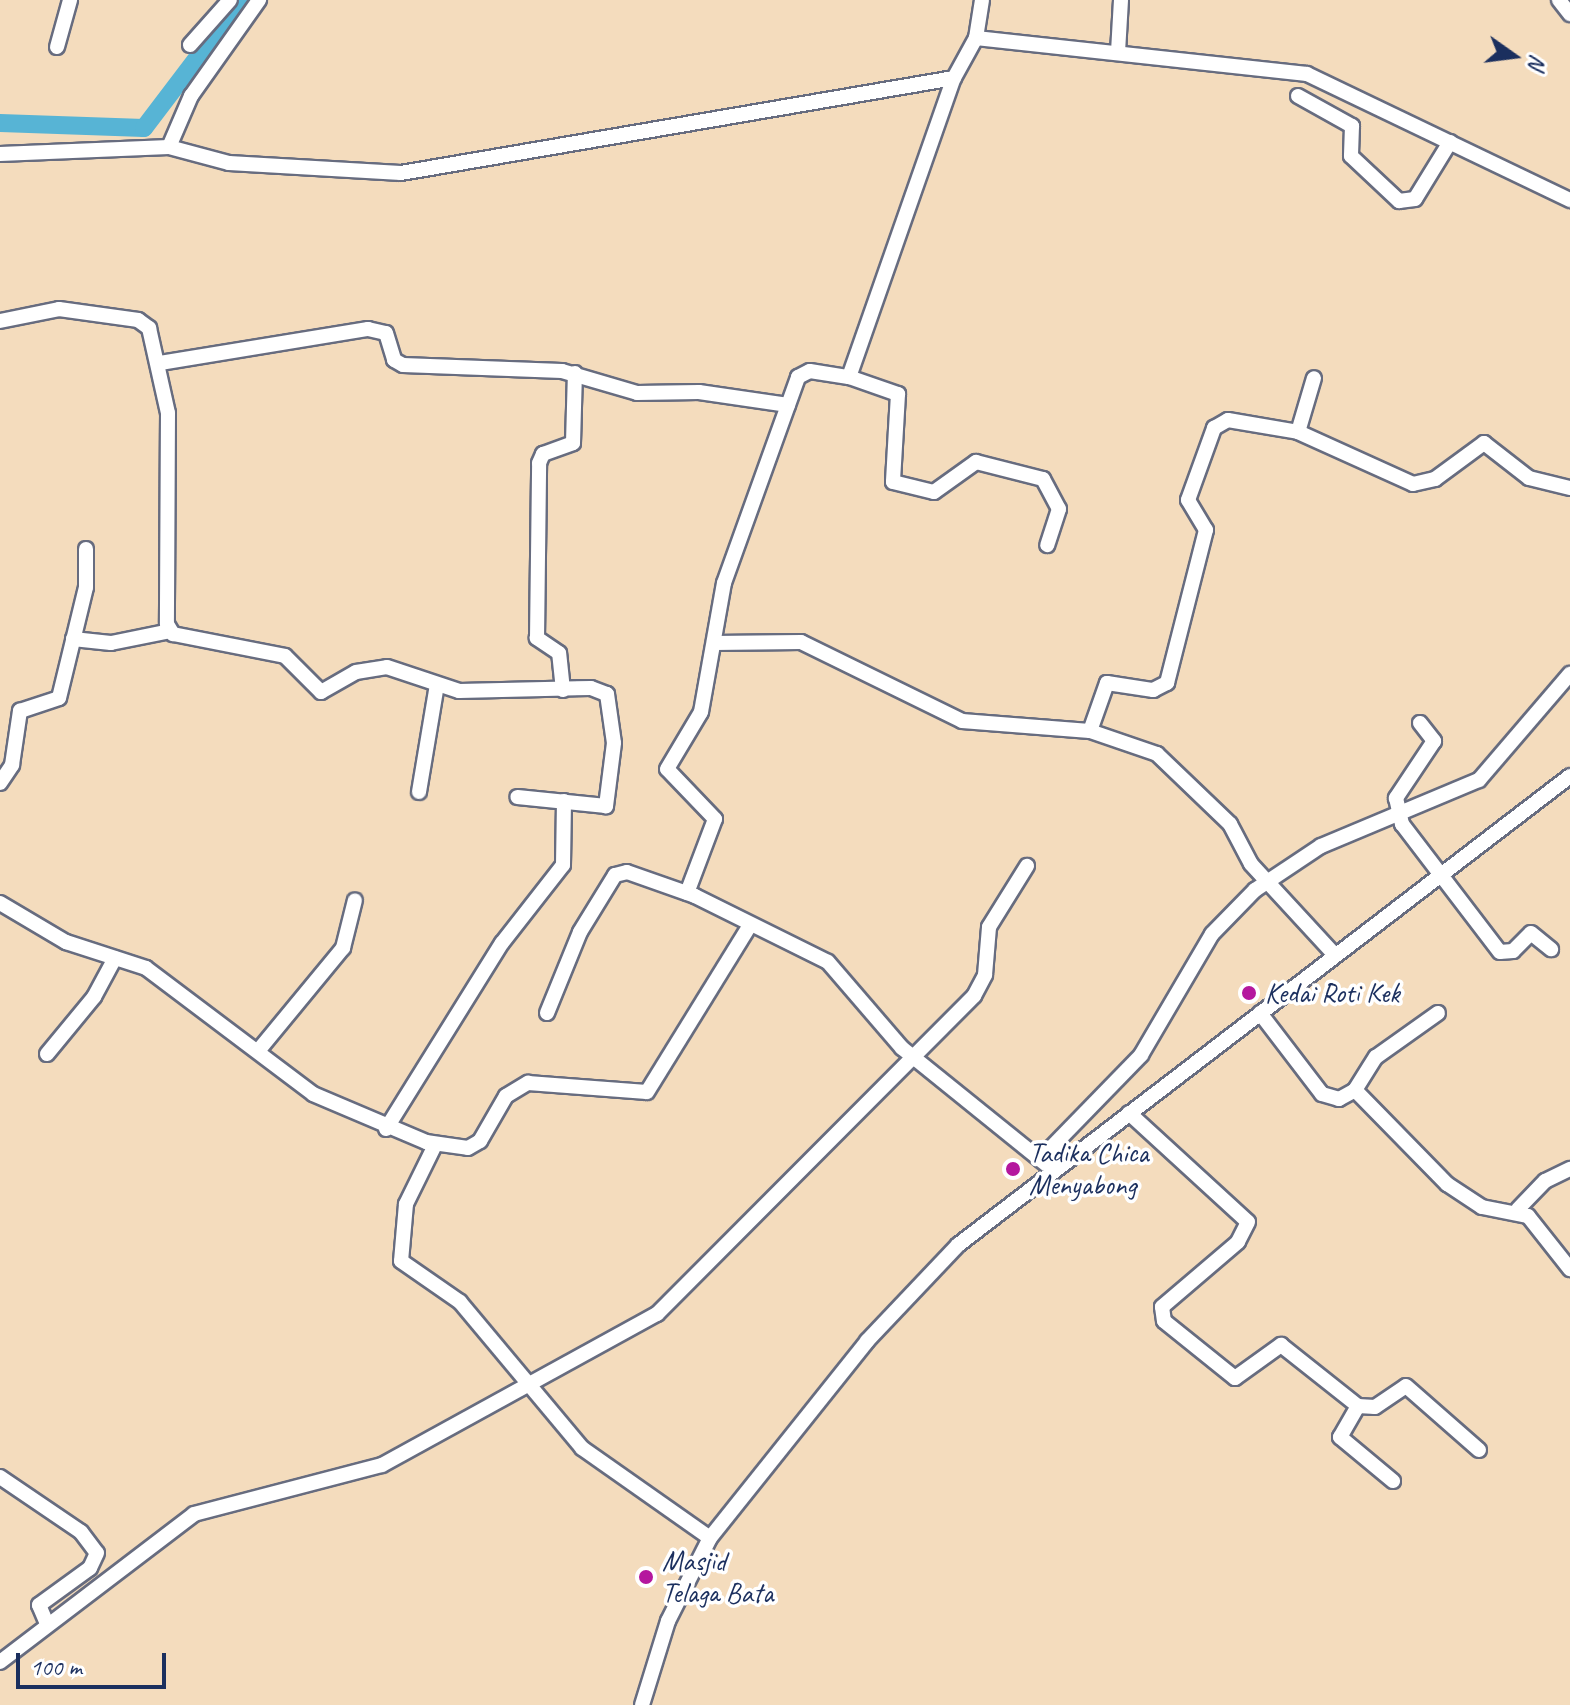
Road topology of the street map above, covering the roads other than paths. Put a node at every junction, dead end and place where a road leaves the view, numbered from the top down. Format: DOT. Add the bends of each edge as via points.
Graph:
graph roads {
  1 [pos="70,0"];
  2 [pos="230,0"];
  3 [pos="259,0"];
  4 [pos="982,0"];
  5 [pos="1121,0"];
  6 [pos="1559,0"];
  7 [pos="1570,14"];
  8 [pos="976,38"];
  9 [pos="190,45"];
  10 [pos="57,47"];
  11 [pos="1118,52"];
  12 [pos="954,78"];
  13 [pos="1298,96"];
  14 [pos="1450,142"];
  15 [pos="169,147"];
  16 [pos="0,154"];
  17 [pos="1570,200"];
  18 [pos="0,321"];
  19 [pos="160,363"];
  20 [pos="575,373"];
  21 [pos="849,377"];
  22 [pos="1314,378"];
  23 [pos="788,405"];
  24 [pos="1298,432"];
  25 [pos="1570,488"];
  26 [pos="1047,545"];
  27 [pos="86,549"];
  28 [pos="170,631"];
  29 [pos="73,639"];
  30 [pos="714,643"];
  31 [pos="1570,674"];
  32 [pos="437,685"];
  33 [pos="563,690"];
  34 [pos="1420,723"];
  35 [pos="1090,731"];
  36 [pos="1570,776"];
  37 [pos="0,783"];
  38 [pos="419,792"];
  39 [pos="517,797"];
  40 [pos="564,801"];
  41 [pos="1398,814"];
  42 [pos="1027,866"];
  43 [pos="1439,873"];
  44 [pos="1267,881"];
  45 [pos="687,893"];
  46 [pos="355,900"];
  47 [pos="0,903"];
  48 [pos="750,925"];
  49 [pos="1551,949"];
  50 [pos="1335,955"];
  51 [pos="115,958"];
  52 [pos="547,1013"];
  53 [pos="1260,1013"];
  54 [pos="1438,1013"];
  55 [pos="258,1051"];
  56 [pos="47,1054"];
  57 [pos="916,1058"];
  58 [pos="1355,1090"];
  59 [pos="1129,1113"];
  60 [pos="386,1129"];
  61 [pos="435,1145"];
  62 [pos="1040,1159"];
  63 [pos="1570,1169"];
  64 [pos="1053,1171"];
  65 [pos="1518,1209"];
  66 [pos="1570,1269"];
  67 [pos="529,1384"];
  68 [pos="1358,1406"];
  69 [pos="1479,1450"];
  70 [pos="0,1477"];
  71 [pos="1393,1481"];
  72 [pos="710,1538"];
  73 [pos="47,1624"];
  74 [pos="0,1662"];
  75 [pos="642,1705"];
  1 -- 10 [label="street"];
  2 -- 9 [label="street"];
  3 -- 15 [label="street" via="191,96"];
  4 -- 8 [label="street"];
  5 -- 11 [label="street"];
  6 -- 7 [label="street"];
  8 -- 11 [label="street"];
  8 -- 12 [label="street"];
  11 -- 14 [label="street" via="1307,74"];
  12 -- 15 [label="street" via="401,173 229,163"];
  12 -- 21 [label="street"];
  13 -- 14 [label="street" via="1352,126 1351,156 1399,201 1415,199"];
  14 -- 17 [label="street"];
  15 -- 16 [label="street"];
  18 -- 19 [label="street" via="59,309 138,320 149,328"];
  19 -- 20 [label="street" via="368,329 386,333 394,360 403,365"];
  19 -- 28 [label="street" via="168,413"];
  20 -- 23 [label="street" via="637,393 699,392"];
  20 -- 33 [label="street" via="573,443 543,454 538,478 537,638 559,653"];
  21 -- 23 [label="street" via="804,372"];
  21 -- 26 [label="street" via="898,394 893,482 934,492 976,462 1035,476 1059,509"];
  22 -- 24 [label="street"];
  23 -- 30 [label="street" via="724,583"];
  24 -- 25 [label="street" via="1413,484 1435,479 1484,443 1529,478"];
  24 -- 35 [label="street" via="1228,420 1214,428 1188,500 1206,530 1167,683 1153,690 1107,683"];
  27 -- 29 [label="street" via="86,587"];
  28 -- 29 [label="street" via="111,643"];
  28 -- 32 [label="street" via="285,656 321,692 356,672 387,667 418,672"];
  29 -- 37 [label="street" via="59,698 20,711 12,765"];
  30 -- 35 [label="street" via="801,642 962,721"];
  30 -- 45 [label="street" via="701,712 667,769 715,819"];
  31 -- 41 [label="street" via="1495,767 1462,790"];
  32 -- 33 [label="street"];
  32 -- 38 [label="street"];
  33 -- 40 [label="street" via="607,694 614,743 606,806"];
  34 -- 41 [label="street" via="1434,741 1396,798"];
  35 -- 44 [label="street" via="1174,767 1230,824"];
  36 -- 43 [label="street"];
  39 -- 40 [label="street"];
  40 -- 60 [label="street" via="563,865 502,943"];
  41 -- 43 [label="street"];
  41 -- 44 [label="street" via="1321,846"];
  42 -- 57 [label="street" via="989,927 981,985"];
  43 -- 49 [label="street" via="1500,952 1513,951 1531,933"];
  43 -- 50 [label="street"];
  44 -- 50 [label="street"];
  44 -- 62 [label="street" via="1212,934 1128,1071"];
  45 -- 48 [label="street"];
  45 -- 52 [label="street" via="615,875 573,945"];
  46 -- 55 [label="street" via="343,948"];
  47 -- 51 [label="street" via="66,942"];
  48 -- 57 [label="street" via="828,962"];
  48 -- 61 [label="street" via="647,1092 528,1083 506,1096 475,1146"];
  50 -- 53 [label="street"];
  51 -- 55 [label="street" via="146,968"];
  51 -- 56 [label="street" via="94,997"];
  53 -- 58 [label="street" via="1322,1094 1339,1099"];
  53 -- 59 [label="street"];
  54 -- 58 [label="street" via="1376,1057"];
  55 -- 60 [label="street" via="313,1094"];
  57 -- 62 [label="street"];
  57 -- 67 [label="street" via="657,1314"];
  58 -- 65 [label="street" via="1447,1184 1482,1207"];
  59 -- 64 [label="street"];
  59 -- 68 [label="street" via="1248,1222 1238,1242 1162,1307 1164,1321 1235,1378 1272,1348 1286,1346"];
  60 -- 61 [label="street"];
  61 -- 67 [label="street" via="406,1204 401,1261 460,1302"];
  62 -- 64 [label="street"];
  63 -- 65 [label="street" via="1545,1181"];
  64 -- 72 [label="street" via="930,1272"];
  65 -- 66 [label="street"];
  67 -- 72 [label="street" via="582,1448"];
  67 -- 73 [label="street" via="382,1465 201,1510"];
  68 -- 69 [label="street" via="1375,1407 1406,1386"];
  68 -- 71 [label="street" via="1340,1437"];
  70 -- 73 [label="street" via="81,1532 97,1553 90,1568 39,1605"];
  72 -- 75 [label="street" via="668,1621"];
  73 -- 74 [label="street"];
}
